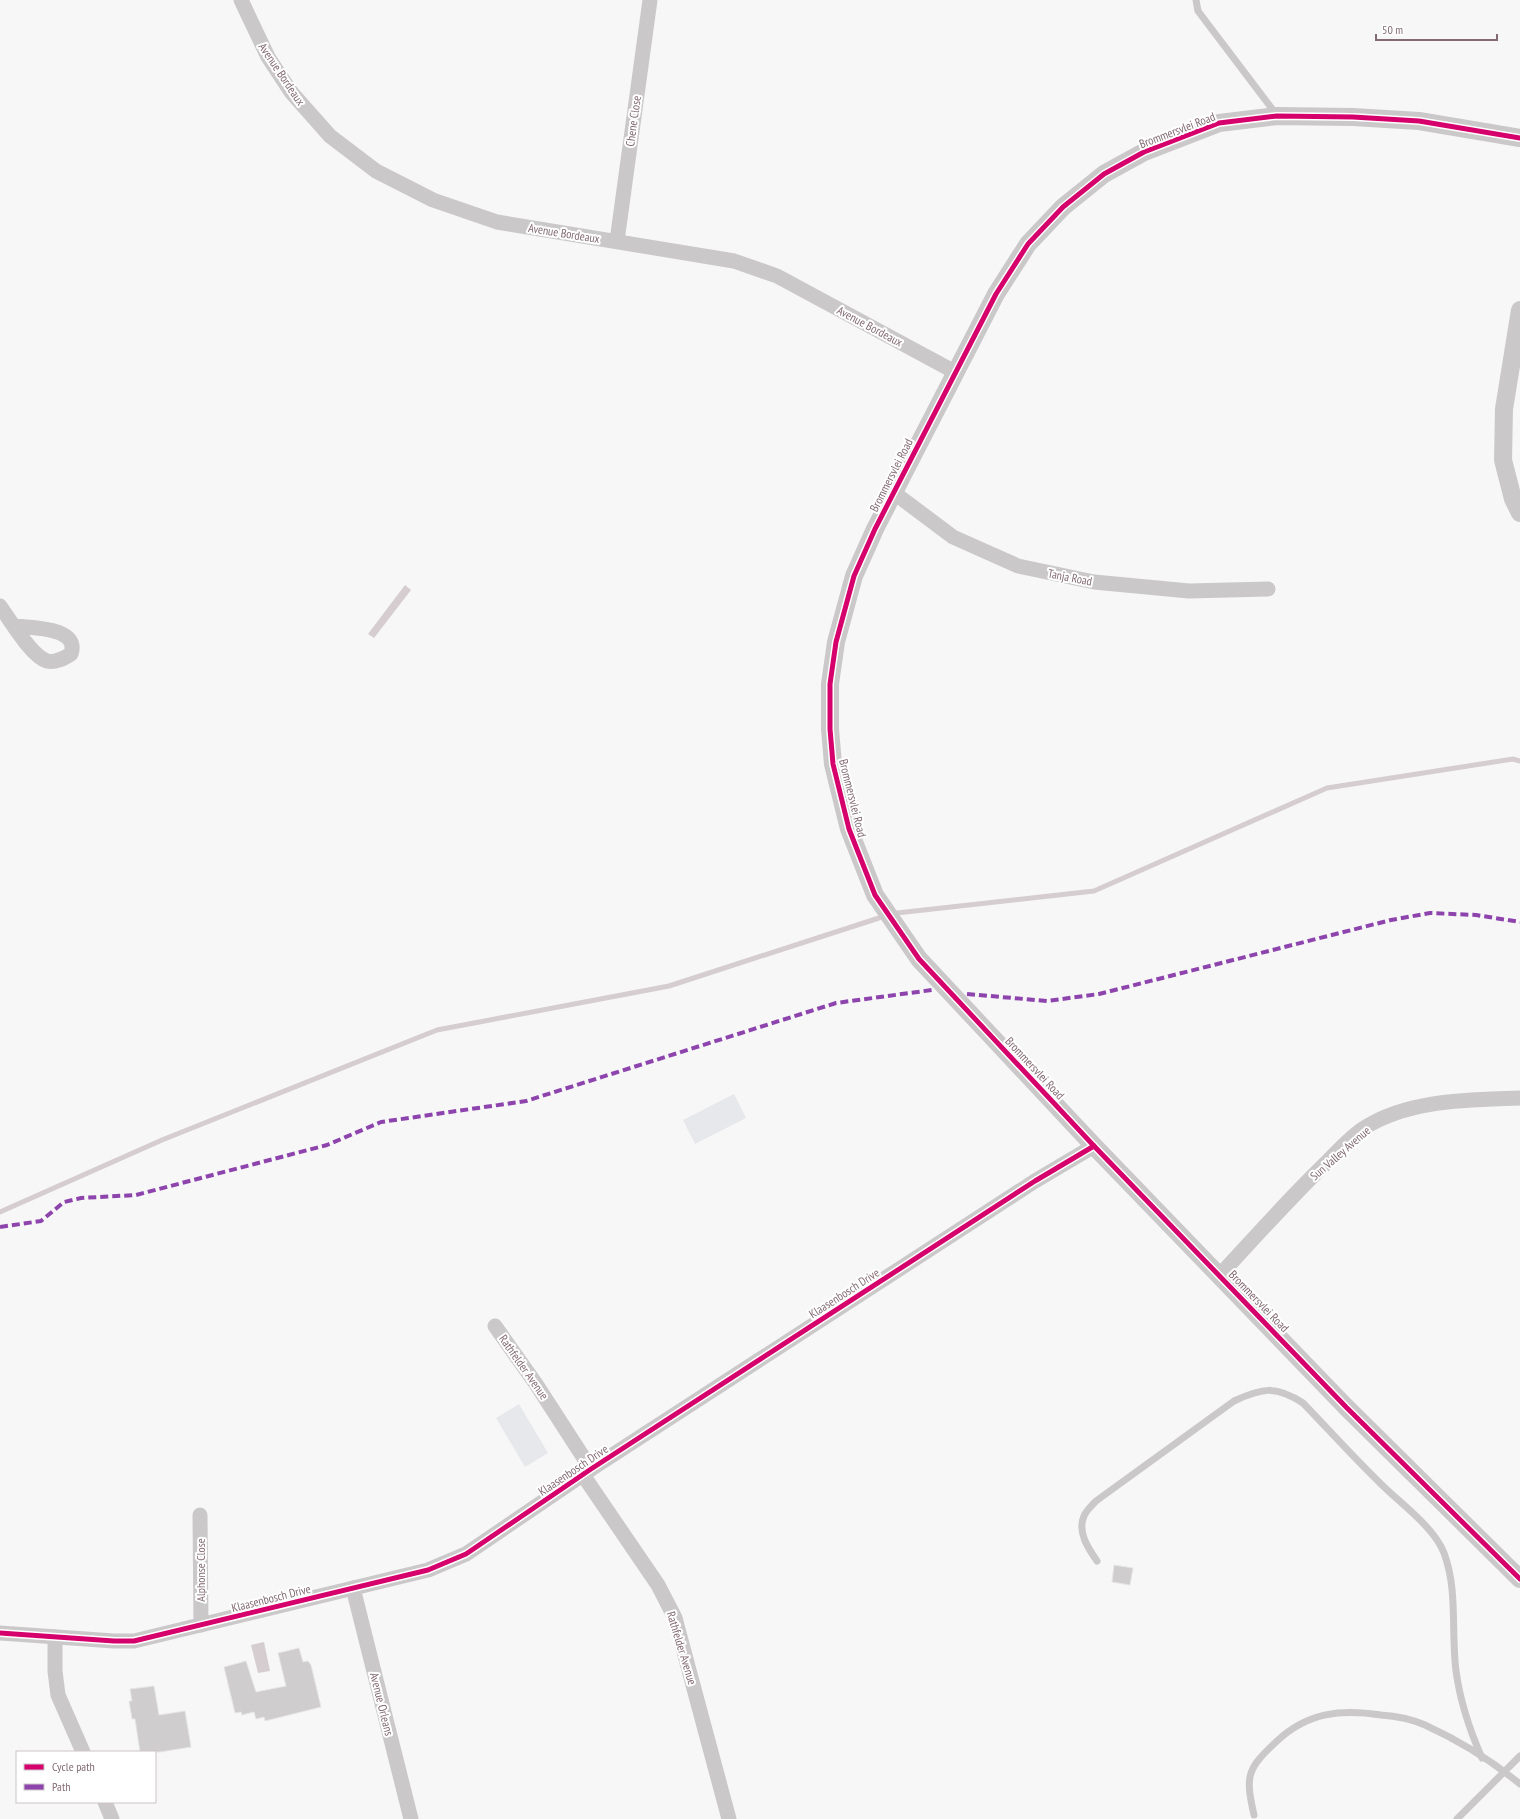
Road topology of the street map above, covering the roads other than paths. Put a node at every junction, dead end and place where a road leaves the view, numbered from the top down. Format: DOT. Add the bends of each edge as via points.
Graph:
graph roads {
  1 [pos="241,0"];
  2 [pos="650,0"];
  3 [pos="1196,0"];
  4 [pos="1277,116"];
  5 [pos="1520,138"];
  6 [pos="617,241"];
  7 [pos="1520,310"];
  8 [pos="955,372"];
  9 [pos="893,492"];
  10 [pos="1520,513"];
  11 [pos="1268,589"];
  12 [pos="0,606"];
  13 [pos="15,626"];
  14 [pos="1520,1098"];
  15 [pos="1094,1146"];
  16 [pos="1220,1275"];
  17 [pos="495,1326"];
  18 [pos="587,1472"];
  19 [pos="200,1515"];
  20 [pos="1097,1560"];
  21 [pos="1520,1579"];
  22 [pos="353,1588"];
  23 [pos="201,1626"];
  24 [pos="0,1633"];
  25 [pos="55,1637"];
  26 [pos="83,1751"];
  27 [pos="1520,1756"];
  28 [pos="1482,1758"];
  29 [pos="1504,1772"];
  30 [pos="1520,1784"];
  31 [pos="105,1803"];
  32 [pos="1254,1815"];
  33 [pos="112,1819"];
  34 [pos="411,1819"];
  35 [pos="729,1819"];
  36 [pos="1457,1819"];
  1 -- 6 [label="street, Avenue Bordeaux" via="268,57 291,92 330,136 376,171 433,200 497,222"];
  2 -- 6 [label="street, Chene Close"];
  3 -- 4 [label="lane" via="1198,10"];
  4 -- 5 [label="street, Brommersvlei Road" via="1419,121"];
  4 -- 8 [label="street, Brommersvlei Road" via="1219,124 1144,152 1104,174 1063,207 1028,244 996,294"];
  6 -- 8 [label="street, Avenue Bordeaux" via="734,261 777,276"];
  7 -- 10 [label="street" via="1504,409 1503,460 1513,499"];
  8 -- 9 [label="street, Brommersvlei Road"];
  9 -- 11 [label="street, Tanja Road" via="953,537 1018,566 1094,582 1189,591"];
  9 -- 15 [label="street, Brommersvlei Road" via="854,576 836,642 830,684 833,764 849,829 875,895 919,959"];
  12 -- 13 [label="street"];
  14 -- 16 [label="street, Sun Valley Avenue" via="1456,1100 1421,1106 1364,1128 1299,1189"];
  15 -- 16 [label="street, Brommersvlei Road"];
  15 -- 18 [label="street, Klaasenbosch Drive" via="1035,1181"];
  16 -- 21 [label="street, Brommersvlei Road" via="1346,1406"];
  17 -- 18 [label="street, Rathfelder Avenue" via="536,1384"];
  18 -- 22 [label="street, Klaasenbosch Drive" via="458,1558 428,1570"];
  18 -- 35 [label="street, Rathfelder Avenue" via="658,1585 675,1618"];
  19 -- 23 [label="street, Alphonse Close"];
  20 -- 28 [label="lane" via="1086,1546 1082,1528 1084,1516 1096,1501 1234,1401 1255,1391 1268,1390 1293,1397 1303,1403 1381,1485 1433,1534 1444,1552 1453,1604 1456,1670 1474,1740"];
  22 -- 23 [label="street, Klaasenbosch Drive"];
  22 -- 34 [label="street, Avenue Orleans"];
  23 -- 25 [label="street, Klaasenbosch Drive" via="134,1641"];
  24 -- 25 [label="street, Klaasenbosch Drive"];
  25 -- 26 [label="street" via="58,1695"];
  27 -- 29 [label="lane"];
  28 -- 29 [label="lane"];
  28 -- 32 [label="lane" via="1424,1725 1400,1717 1342,1711 1314,1718 1288,1730 1267,1750 1251,1769 1249,1791"];
  29 -- 30 [label="lane"];
  29 -- 36 [label="lane"];
  31 -- 33 [label="street"];
}
